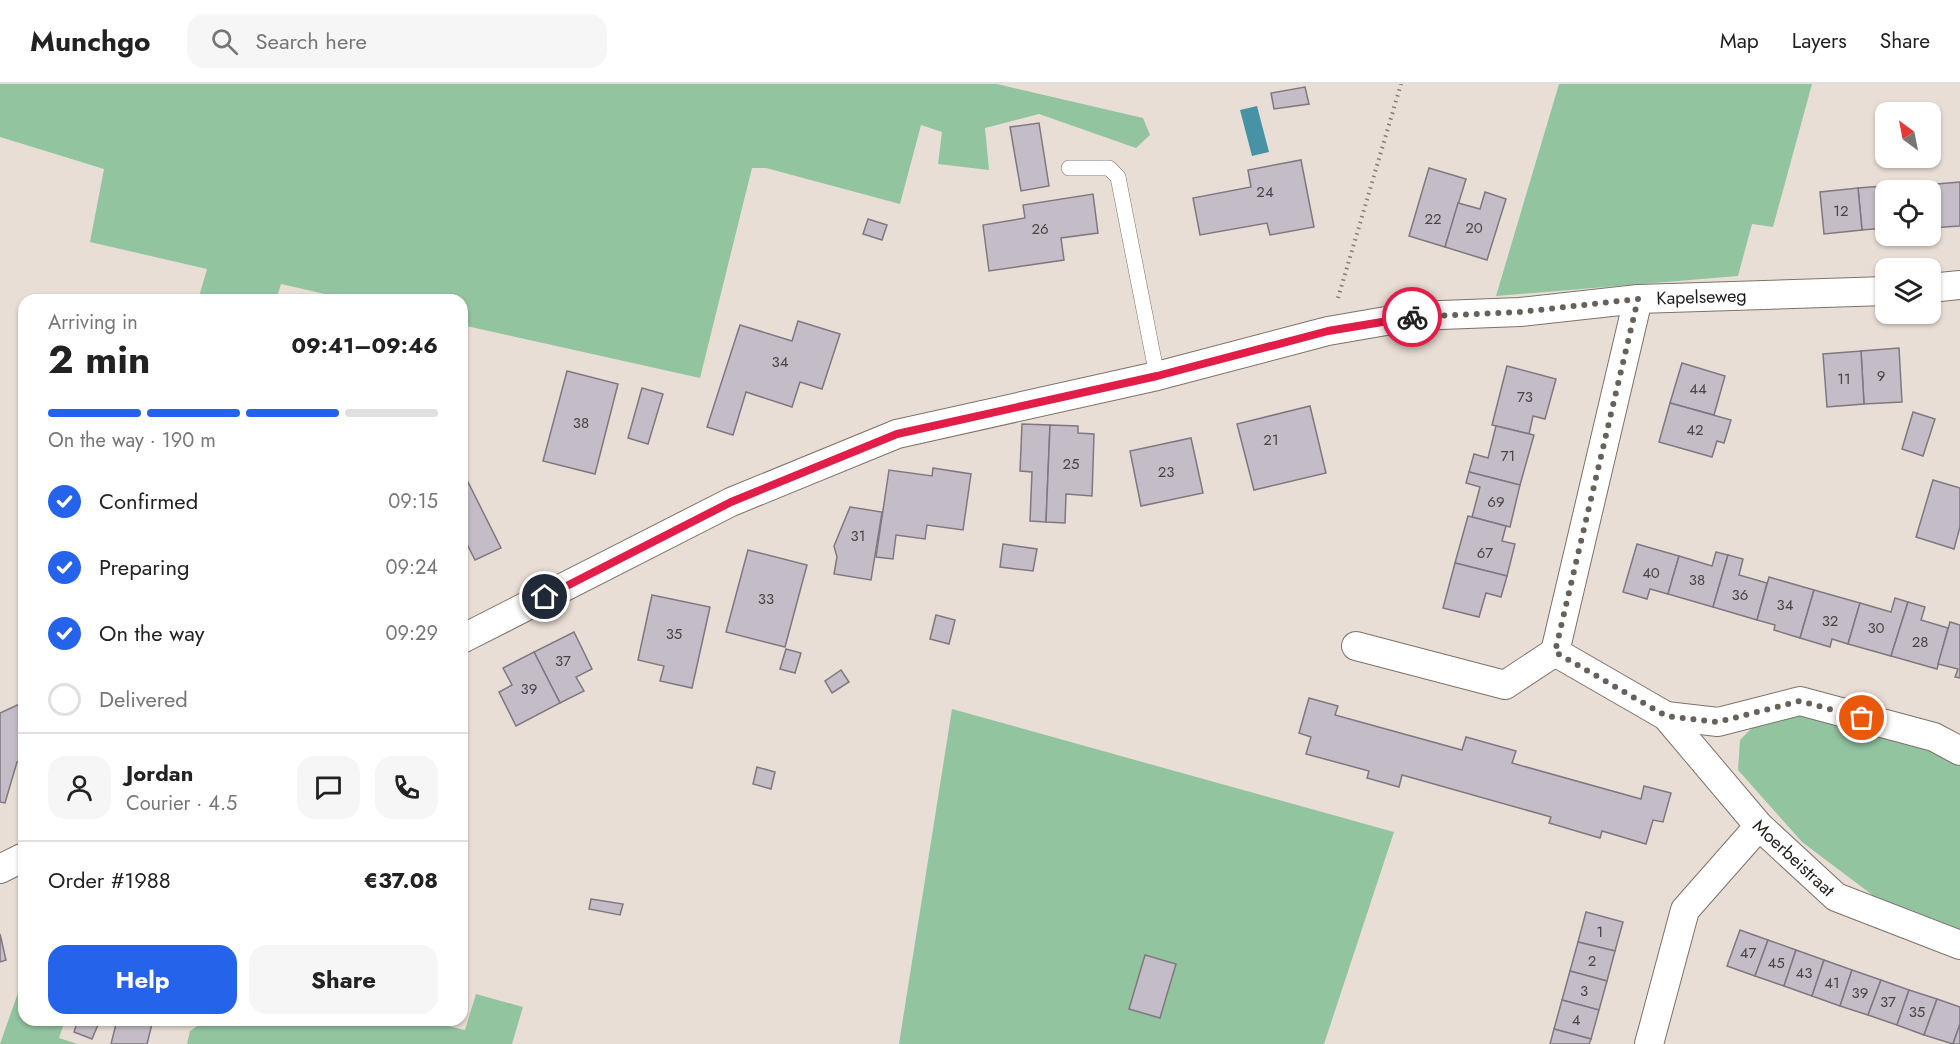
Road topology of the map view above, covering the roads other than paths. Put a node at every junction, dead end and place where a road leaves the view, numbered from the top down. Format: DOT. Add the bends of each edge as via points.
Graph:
graph roads {
  1 [pos="1070,168"];
  2 [pos="1960,285"];
  3 [pos="1941,287"];
  4 [pos="1875,291"];
  5 [pos="1638,299"];
  6 [pos="1157,376"];
  7 [pos="468,636"];
  8 [pos="1356,646"];
  9 [pos="1555,652"];
  10 [pos="1666,716"];
  11 [pos="1960,751"];
  12 [pos="1760,826"];
  13 [pos="18,860"];
  14 [pos="0,869"];
  15 [pos="1960,945"];
  16 [pos="1649,1044"];
  1 -- 6 [label="lane" via="1108,168 1118,177"];
  2 -- 3 [label="street"];
  4 -- 5 [label="street, Kapelseweg"];
  5 -- 6 [label="street, Kapelseweg" via="1520,312 1414,316 1328,331"];
  5 -- 9 [label="street"];
  6 -- 7 [label="street, Kapelseweg" via="897,434 731,502"];
  8 -- 9 [label="street" via="1505,685"];
  9 -- 10 [label="street, Moerbeistraat"];
  10 -- 11 [label="street, Moerbeistraat" via="1718,722 1800,701 1934,737"];
  10 -- 12 [label="street, Moerbeistraat"];
  12 -- 15 [label="street, Moerbeistraat" via="1836,897"];
  12 -- 16 [label="street" via="1685,910"];
  13 -- 14 [label="street"];
}
